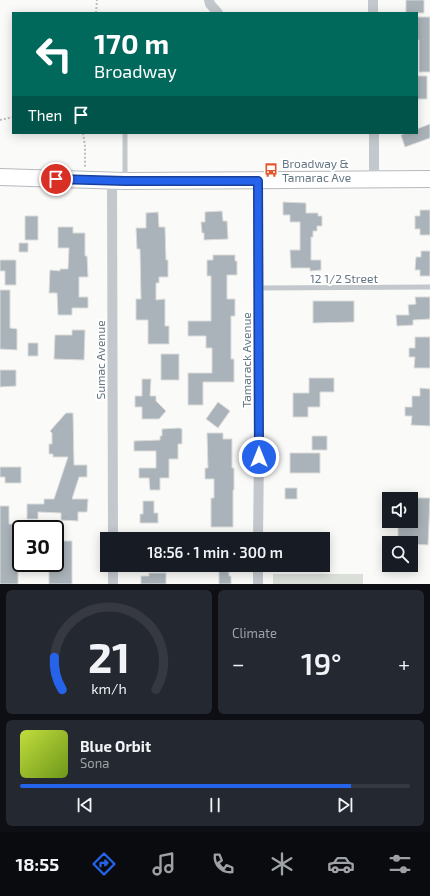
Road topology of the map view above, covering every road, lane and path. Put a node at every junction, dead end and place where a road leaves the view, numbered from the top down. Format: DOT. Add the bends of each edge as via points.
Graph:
graph roads {
  1 [pos="98,0"];
  2 [pos="209,0"];
  3 [pos="373,0"];
  4 [pos="96,12"];
  5 [pos="217,12"];
  6 [pos="373,12"];
  7 [pos="12,117"];
  8 [pos="0,120"];
  9 [pos="83,134"];
  10 [pos="125,134"];
  11 [pos="374,134"];
  12 [pos="0,177"];
  13 [pos="430,179"];
  14 [pos="84,180"];
  15 [pos="374,180"];
  16 [pos="119,181"];
  17 [pos="258,181"];
  18 [pos="430,287"];
  19 [pos="258,288"];
  20 [pos="113,532"];
  21 [pos="258,532"];
  22 [pos="113,572"];
  23 [pos="258,572"];
  24 [pos="113,584"];
  25 [pos="258,584"];
  1 -- 4 [label="path"];
  2 -- 5 [label="street"];
  3 -- 6 [label="street"];
  7 -- 8 [label="path"];
  9 -- 14 [label="path" via="86,155"];
  10 -- 16 [label="lane"];
  11 -- 15 [label="street"];
  12 -- 14 [label="main road"];
  13 -- 15 [label="main road"];
  14 -- 16 [label="main road"];
  15 -- 17 [label="main road"];
  16 -- 17 [label="main road"];
  16 -- 20 [label="street, Sumac Avenue"];
  17 -- 19 [label="street, Tamarack Avenue"];
  18 -- 19 [label="lane, 12 1/2 Street"];
  19 -- 21 [label="street, Tamarack Avenue"];
  22 -- 24 [label="street"];
  23 -- 25 [label="street"];
}
